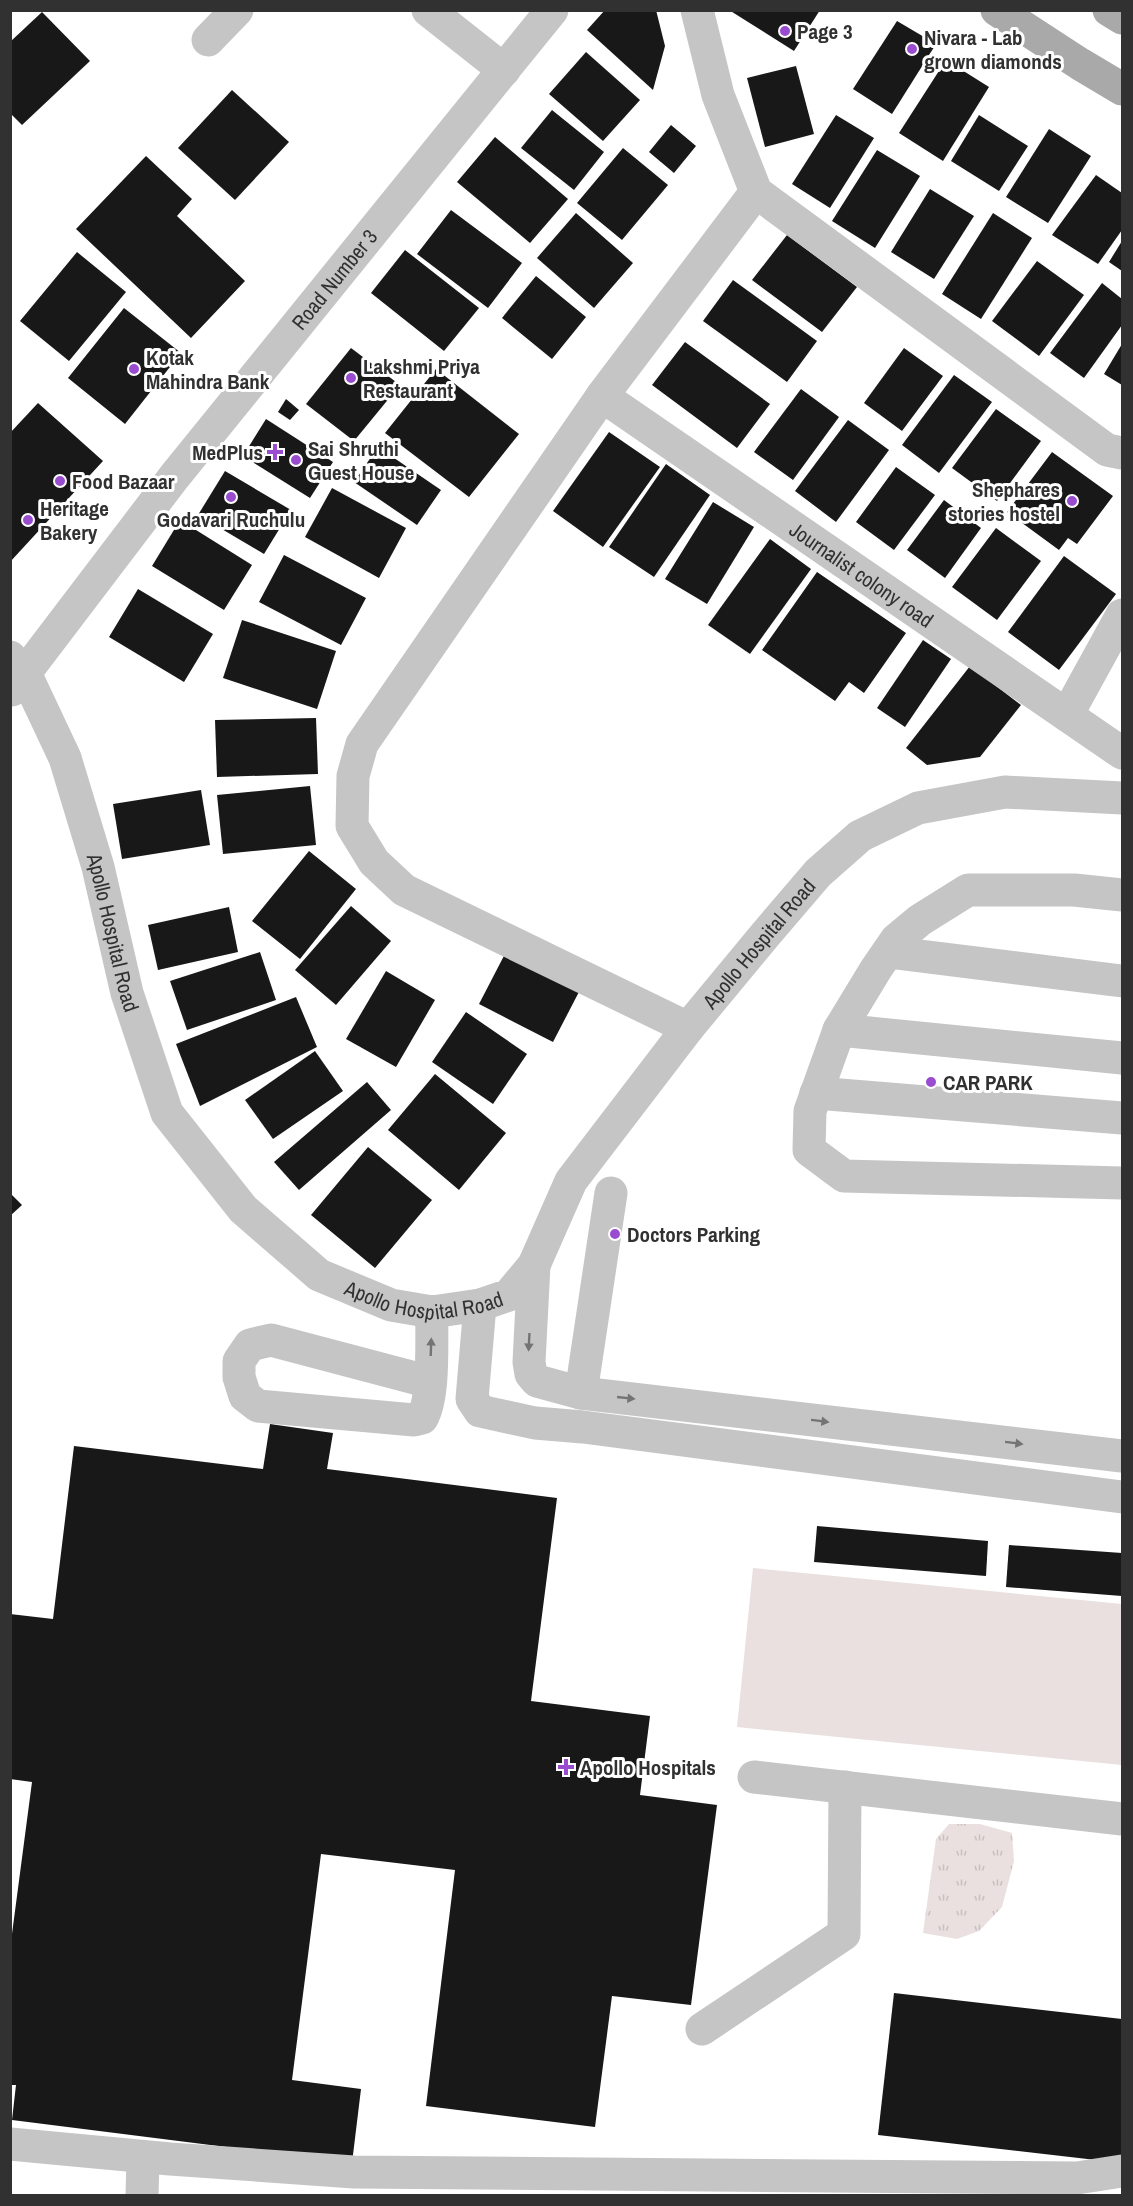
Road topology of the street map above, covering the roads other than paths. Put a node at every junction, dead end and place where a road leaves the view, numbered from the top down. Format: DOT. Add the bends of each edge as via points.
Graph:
graph roads {
  1 [pos="237,10"];
  2 [pos="428,10"];
  3 [pos="552,10"];
  4 [pos="697,10"];
  5 [pos="997,10"];
  6 [pos="1108,10"];
  7 [pos="1122,18"];
  8 [pos="208,40"];
  9 [pos="504,70"];
  10 [pos="1122,88"];
  11 [pos="756,192"];
  12 [pos="602,396"];
  13 [pos="1122,453"];
  14 [pos="1122,615"];
  15 [pos="15,674"];
  16 [pos="1067,715"];
  17 [pos="1122,753"];
  18 [pos="1122,798"];
  19 [pos="1122,895"];
  20 [pos="888,952"];
  21 [pos="1122,981"];
  22 [pos="688,1028"];
  23 [pos="839,1030"];
  24 [pos="1122,1058"];
  25 [pos="816,1093"];
  26 [pos="1122,1118"];
  27 [pos="1122,1183"];
  28 [pos="611,1192"];
  29 [pos="534,1265"];
  30 [pos="480,1305"];
  31 [pos="432,1312"];
  32 [pos="430,1382"];
  33 [pos="581,1393"];
  34 [pos="1122,1456"];
  35 [pos="1122,1497"];
  36 [pos="754,1777"];
  37 [pos="845,1787"];
  38 [pos="1122,1819"];
  39 [pos="702,2029"];
  40 [pos="10,2144"];
  41 [pos="142,2157"];
  42 [pos="1122,2171"];
  43 [pos="142,2196"];
  1 -- 8 [label="street"];
  2 -- 9 [label="street"];
  3 -- 9 [label="street, Road Number 3"];
  4 -- 11 [label="street" via="718,95"];
  5 -- 10 [label="main road"];
  6 -- 7 [label="main road"];
  9 -- 15 [label="street, Road Number 3"];
  11 -- 12 [label="street"];
  11 -- 13 [label="street" via="1107,450"];
  12 -- 16 [label="street, Journalist colony road"];
  12 -- 22 [label="street" via="362,744 353,776 352,826 374,862 404,890"];
  14 -- 16 [label="street"];
  15 -- 31 [label="street, Apollo Hospital Road" via="65,758 98,867 127,993 167,1113 243,1209 319,1275 391,1305"];
  16 -- 17 [label="street, Journalist colony road"];
  18 -- 22 [label="street, Apollo Hospital Road" via="1005,792 918,808 860,836 818,873"];
  19 -- 20 [label="street" via="1074,890 968,890 920,920"];
  20 -- 21 [label="street"];
  20 -- 23 [label="street"];
  22 -- 29 [label="street, Apollo Hospital Road" via="571,1181"];
  23 -- 24 [label="street"];
  23 -- 25 [label="street"];
  25 -- 26 [label="street"];
  25 -- 27 [label="street" via="810,1111 809,1150 844,1176"];
  28 -- 33 [label="street"];
  29 -- 30 [label="street, Apollo Hospital Road" via="509,1295"];
  29 -- 33 [label="street, one-way" via="531,1374 537,1381"];
  30 -- 31 [label="street, Apollo Hospital Road"];
  30 -- 35 [label="street" via="472,1399 480,1411 535,1423"];
  32 -- 31 [label="street, one-way"];
  32 -- 32 [label="street" via="427,1410 422,1418 414,1420 258,1406 245,1396 239,1361 250,1345 271,1340"];
  33 -- 34 [label="street, one-way"];
  36 -- 37 [label="street"];
  37 -- 38 [label="street"];
  37 -- 39 [label="street" via="844,1934"];
  40 -- 41 [label="street"];
  41 -- 42 [label="street" via="354,2172 1077,2178"];
  41 -- 43 [label="street"];
}
